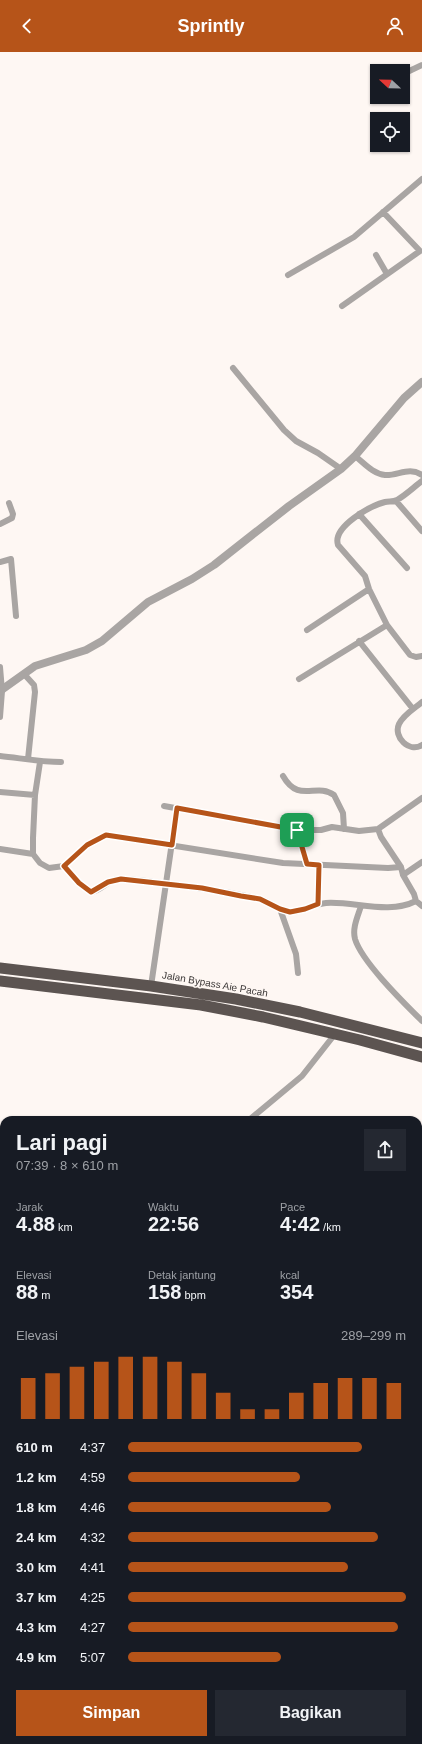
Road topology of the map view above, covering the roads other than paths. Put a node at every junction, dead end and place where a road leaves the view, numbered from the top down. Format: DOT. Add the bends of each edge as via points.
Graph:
graph roads {
  1 [pos="422,65"];
  2 [pos="410,71"];
  3 [pos="422,178"];
  4 [pos="383,212"];
  5 [pos="421,250"];
  6 [pos="376,255"];
  7 [pos="288,274"];
  8 [pos="387,274"];
  9 [pos="342,306"];
  10 [pos="233,368"];
  11 [pos="422,382"];
  12 [pos="356,456"];
  13 [pos="341,469"];
  14 [pos="422,475"];
  15 [pos="422,481"];
  16 [pos="396,501"];
  17 [pos="10,503"];
  18 [pos="359,514"];
  19 [pos="0,524"];
  20 [pos="422,531"];
  21 [pos="0,562"];
  22 [pos="406,568"];
  23 [pos="369,589"];
  24 [pos="16,616"];
  25 [pos="387,625"];
  26 [pos="307,630"];
  27 [pos="359,641"];
  28 [pos="422,656"];
  29 [pos="0,667"];
  30 [pos="24,674"];
  31 [pos="299,679"];
  32 [pos="1,691"];
  33 [pos="422,702"];
  34 [pos="413,709"];
  35 [pos="0,717"];
  36 [pos="422,745"];
  37 [pos="0,756"];
  38 [pos="28,759"];
  39 [pos="40,762"];
  40 [pos="61,762"];
  41 [pos="283,776"];
  42 [pos="0,792"];
  43 [pos="36,795"];
  44 [pos="422,798"];
  45 [pos="164,806"];
  46 [pos="177,808"];
  47 [pos="344,829"];
  48 [pos="378,829"];
  49 [pos="297,830"];
  50 [pos="172,845"];
  51 [pos="0,849"];
  52 [pos="33,854"];
  53 [pos="422,862"];
  54 [pos="307,864"];
  55 [pos="319,865"];
  56 [pos="64,866"];
  57 [pos="401,867"];
  58 [pos="403,876"];
  59 [pos="166,884"];
  60 [pos="416,901"];
  61 [pos="318,904"];
  62 [pos="361,906"];
  63 [pos="422,906"];
  64 [pos="280,909"];
  65 [pos="0,968"];
  66 [pos="298,973"];
  67 [pos="0,981"];
  68 [pos="151,986"];
  69 [pos="422,1021"];
  70 [pos="335,1034"];
  71 [pos="422,1043"];
  72 [pos="422,1057"];
  73 [pos="254,1116"];
  1 -- 2 [label="street"];
  3 -- 4 [label="street"];
  4 -- 5 [label="street"];
  4 -- 7 [label="street" via="344,244"];
  5 -- 8 [label="street"];
  6 -- 8 [label="street"];
  8 -- 9 [label="street"];
  10 -- 13 [label="street" via="284,430 296,441"];
  11 -- 12 [label="street" via="404,398"];
  12 -- 13 [label="street"];
  12 -- 14 [label="street" via="375,472 385,474 414,470"];
  13 -- 30 [label="street" via="214,565 143,606 102,641 80,652 35,666"];
  15 -- 16 [label="street"];
  16 -- 18 [label="street" via="386,501"];
  16 -- 20 [label="street"];
  17 -- 19 [label="street" via="12,518"];
  18 -- 22 [label="street"];
  18 -- 23 [label="street" via="343,529 337,541 365,576"];
  21 -- 24 [label="street" via="12,559"];
  23 -- 25 [label="street"];
  23 -- 26 [label="street"];
  25 -- 27 [label="street"];
  25 -- 28 [label="street" via="410,655"];
  27 -- 31 [label="street"];
  27 -- 34 [label="street"];
  29 -- 32 [label="street"];
  30 -- 32 [label="street"];
  30 -- 38 [label="street" via="34,685 35,692"];
  32 -- 35 [label="street"];
  33 -- 34 [label="street"];
  34 -- 36 [label="street" via="401,720 399,734 404,744 410,747 417,748"];
  37 -- 38 [label="street"];
  38 -- 39 [label="street"];
  39 -- 40 [label="street"];
  39 -- 43 [label="street"];
  41 -- 47 [label="street" via="288,785 295,790 328,792 334,795 343,813"];
  42 -- 43 [label="street"];
  43 -- 52 [label="street"];
  44 -- 48 [label="street"];
  45 -- 46 [label="street"];
  46 -- 49 [label="street"];
  46 -- 50 [label="street"];
  47 -- 48 [label="street"];
  47 -- 49 [label="street"];
  48 -- 57 [label="street"];
  49 -- 54 [label="street"];
  50 -- 54 [label="street" via="278,862"];
  50 -- 56 [label="street" via="106,835 87,845"];
  50 -- 59 [label="street"];
  51 -- 52 [label="street"];
  52 -- 56 [label="street" via="40,863 49,868"];
  53 -- 58 [label="street"];
  54 -- 55 [label="street"];
  55 -- 57 [label="street"];
  55 -- 61 [label="street"];
  56 -- 59 [label="street" via="91,892 114,880"];
  57 -- 58 [label="street"];
  58 -- 60 [label="street"];
  59 -- 64 [label="street" via="260,899"];
  59 -- 68 [label="street"];
  60 -- 62 [label="street" via="399,906"];
  60 -- 63 [label="street"];
  61 -- 62 [label="street"];
  61 -- 64 [label="street" via="290,912"];
  62 -- 69 [label="street" via="354,931 358,946 369,963"];
  64 -- 66 [label="street" via="296,954"];
  65 -- 68 [label="highway, Jalan Bypass Aie Pacah"];
  67 -- 70 [label="highway" via="202,1005"];
  68 -- 71 [label="highway, Jalan Bypass Aie Pacah" via="300,1012"];
  70 -- 72 [label="highway"];
  70 -- 73 [label="street" via="302,1076"];
}
